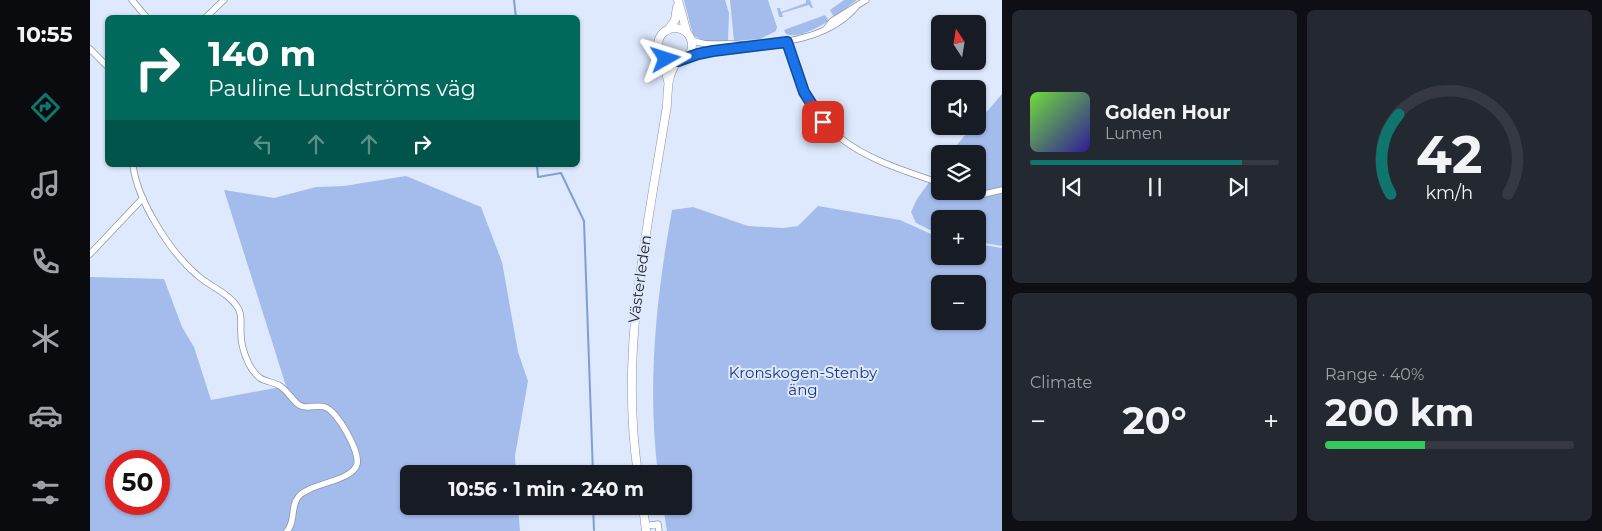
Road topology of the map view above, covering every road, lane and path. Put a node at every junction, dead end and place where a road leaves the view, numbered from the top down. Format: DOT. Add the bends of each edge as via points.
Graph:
graph roads {
  1 [pos="132,0"];
  2 [pos="678,0"];
  3 [pos="866,0"];
  4 [pos="220,1"];
  5 [pos="144,15"];
  6 [pos="208,15"];
  7 [pos="668,30"];
  8 [pos="688,36"];
  9 [pos="787,42"];
  10 [pos="747,46"];
  11 [pos="90,49"];
  12 [pos="662,56"];
  13 [pos="682,60"];
  14 [pos="105,64"];
  15 [pos="668,85"];
  16 [pos="134,167"];
  17 [pos="931,181"];
  18 [pos="1002,190"];
  19 [pos="986,194"];
  20 [pos="143,198"];
  21 [pos="90,254"];
  22 [pos="637,465"];
  23 [pos="644,515"];
  24 [pos="646,528"];
  25 [pos="287,531"];
  26 [pos="659,531"];
  1 -- 5 [label="street"];
  2 -- 7 [label="main road" via="675,20"];
  2 -- 8 [label="main road"];
  3 -- 9 [label="street" via="836,26"];
  4 -- 6 [label="street"];
  7 -- 8 [label="main road" via="676,28"];
  7 -- 12 [label="main road" via="658,42"];
  8 -- 10 [label="street" via="705,44"];
  8 -- 13 [label="main road" via="691,49"];
  9 -- 10 [label="street"];
  9 -- 17 [label="street" via="804,92 819,117 838,137 877,161"];
  10 -- 13 [label="street" via="705,52"];
  11 -- 14 [label="street"];
  12 -- 13 [label="main road" via="670,61"];
  12 -- 15 [label="main road, Västerleden"];
  13 -- 15 [label="main road, Västerleden" via="672,71"];
  15 -- 22 [label="main road, Västerleden" via="636,297 632,344 631,409"];
  16 -- 20 [label="street"];
  18 -- 19 [label="street"];
  20 -- 21 [label="street"];
  20 -- 25 [label="street" via="160,230 186,265 237,306 242,346 256,374 280,386 303,407 318,406 332,411 345,429 357,457 355,468 347,475 301,495"];
  23 -- 24 [label="main road"];
  24 -- 26 [label="street" via="658,524"];
}
